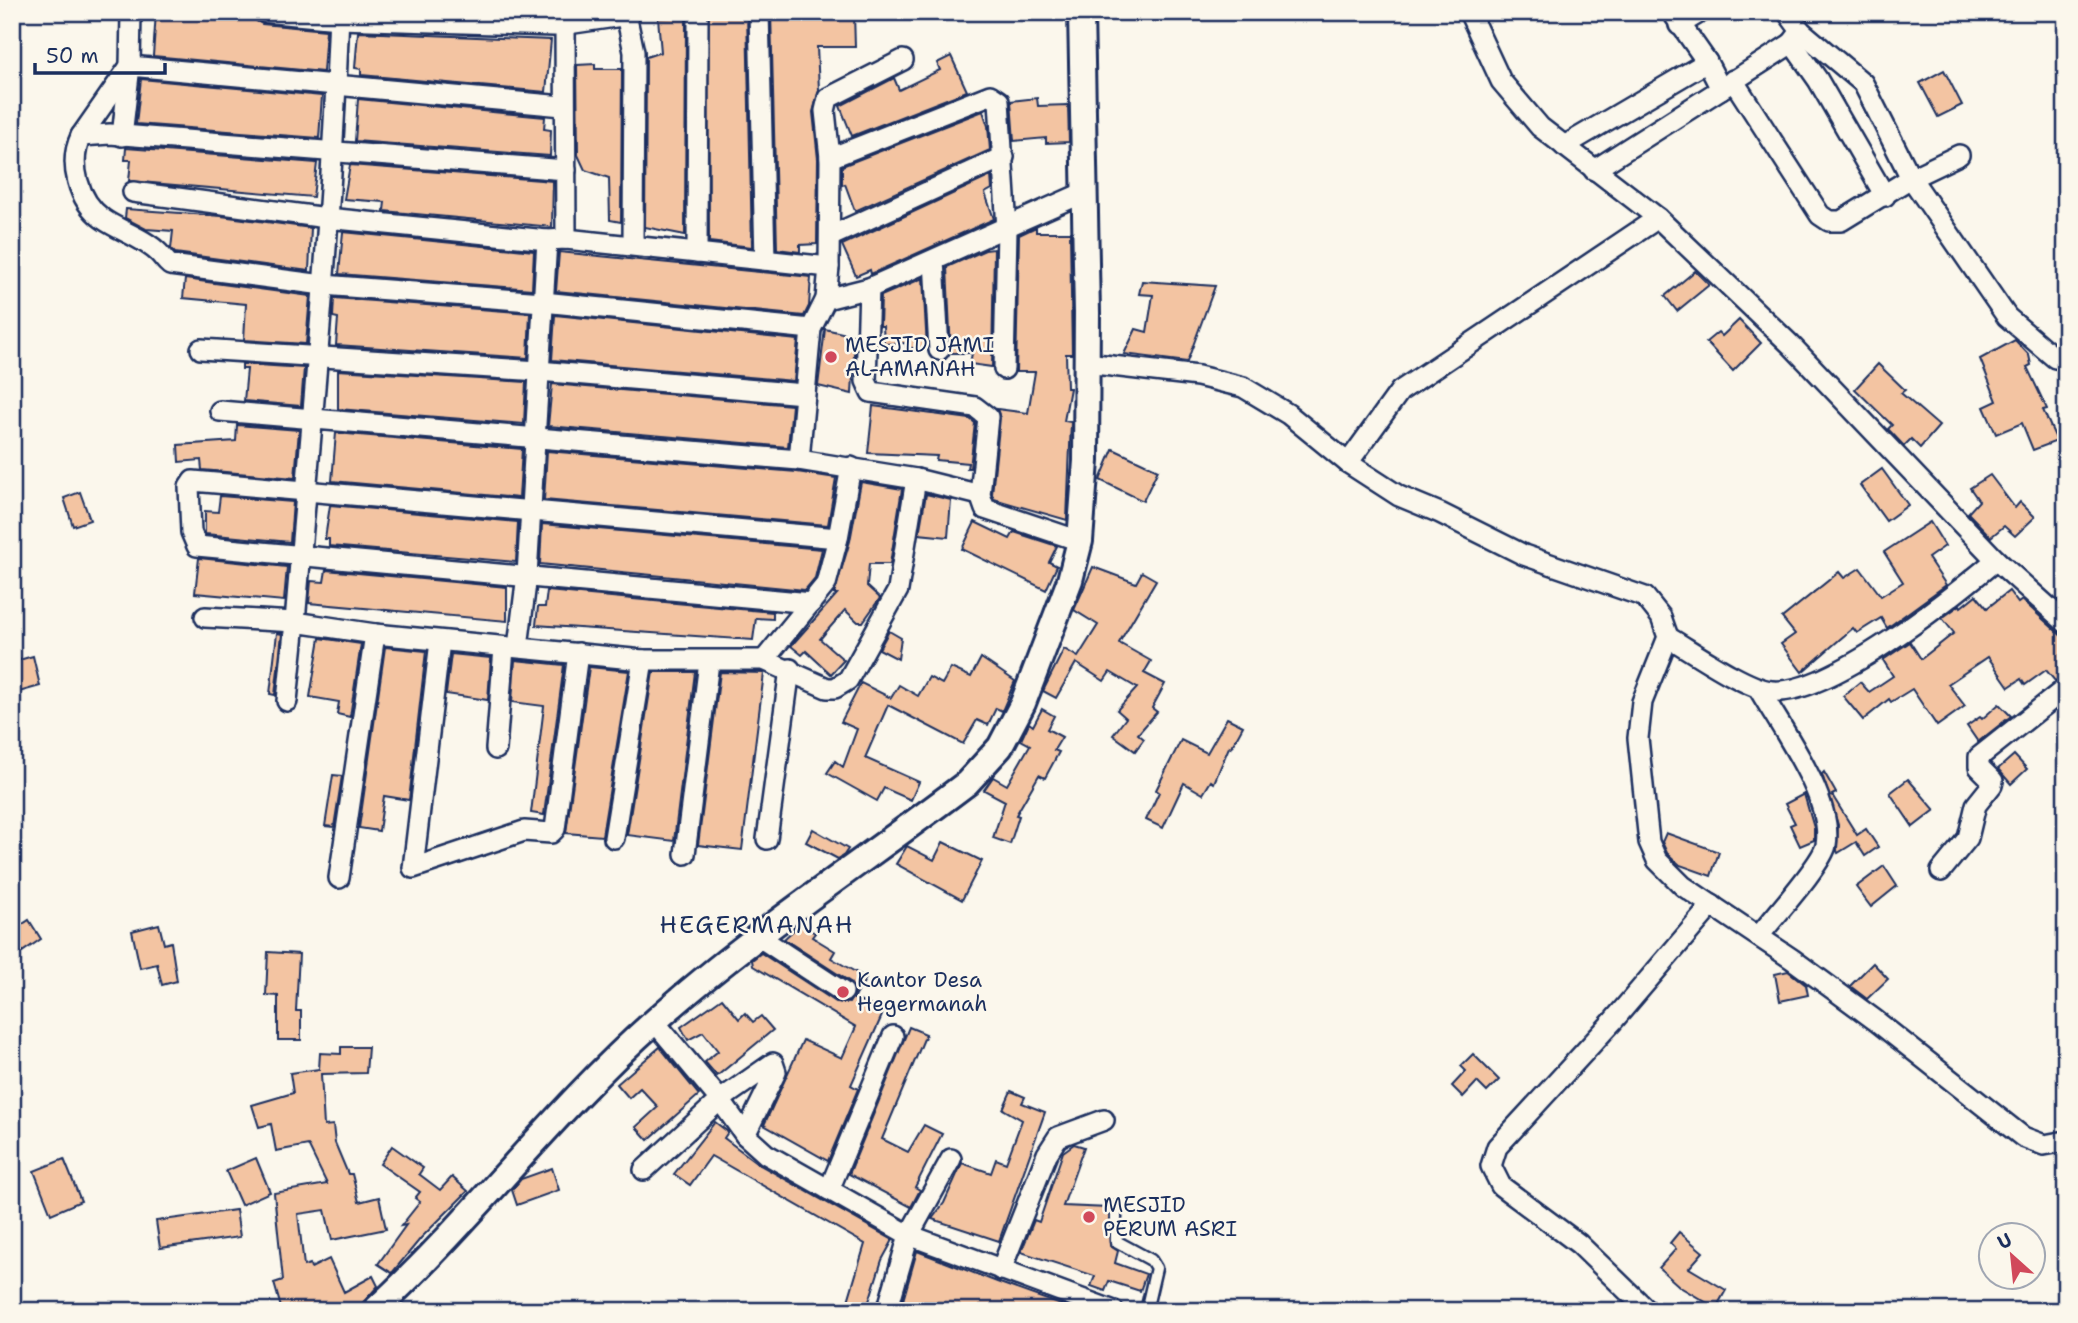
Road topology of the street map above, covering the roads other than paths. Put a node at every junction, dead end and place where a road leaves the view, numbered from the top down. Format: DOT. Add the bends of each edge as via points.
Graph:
graph roads {
  1 [pos="131,12"];
  2 [pos="263,12"];
  3 [pos="759,12"];
  4 [pos="1081,12"];
  5 [pos="1469,12"];
  6 [pos="1702,12"];
  7 [pos="1787,12"];
  8 [pos="339,16"];
  9 [pos="698,19"];
  10 [pos="1675,19"];
  11 [pos="565,25"];
  12 [pos="1796,37"];
  13 [pos="903,60"];
  14 [pos="1707,62"];
  15 [pos="130,66"];
  16 [pos="335,84"];
  17 [pos="1727,84"];
  18 [pos="563,106"];
  19 [pos="82,136"];
  20 [pos="122,136"];
  21 [pos="1564,146"];
  22 [pos="331,152"];
  23 [pos="1959,155"];
  24 [pos="1004,157"];
  25 [pos="830,158"];
  26 [pos="566,170"];
  27 [pos="1594,170"];
  28 [pos="1912,178"];
  29 [pos="134,192"];
  30 [pos="1085,192"];
  31 [pos="1885,196"];
  32 [pos="327,218"];
  33 [pos="1657,218"];
  34 [pos="1007,229"];
  35 [pos="831,236"];
  36 [pos="556,239"];
  37 [pos="633,245"];
  38 [pos="697,253"];
  39 [pos="765,260"];
  40 [pos="934,260"];
  41 [pos="829,267"];
  42 [pos="323,285"];
  43 [pos="869,288"];
  44 [pos="826,299"];
  45 [pos="543,302"];
  46 [pos="811,329"];
  47 [pos="201,349"];
  48 [pos="939,350"];
  49 [pos="318,355"];
  50 [pos="2066,359"];
  51 [pos="1086,363"];
  52 [pos="1004,369"];
  53 [pos="539,371"];
  54 [pos="804,394"];
  55 [pos="220,411"];
  56 [pos="314,421"];
  57 [pos="535,440"];
  58 [pos="799,460"];
  59 [pos="1348,463"];
  60 [pos="851,467"];
  61 [pos="916,480"];
  62 [pos="305,490"];
  63 [pos="980,495"];
  64 [pos="531,512"];
  65 [pos="838,538"];
  66 [pos="1080,541"];
  67 [pos="300,556"];
  68 [pos="1996,560"];
  69 [pos="527,575"];
  70 [pos="811,603"];
  71 [pos="205,617"];
  72 [pos="295,622"];
  73 [pos="2066,623"];
  74 [pos="375,634"];
  75 [pos="1668,637"];
  76 [pos="440,641"];
  77 [pos="511,647"];
  78 [pos="578,653"];
  79 [pos="643,660"];
  80 [pos="765,660"];
  81 [pos="709,662"];
  82 [pos="790,669"];
  83 [pos="2066,688"];
  84 [pos="1759,689"];
  85 [pos="287,701"];
  86 [pos="496,749"];
  87 [pos="614,838"];
  88 [pos="767,839"];
  89 [pos="685,854"];
  90 [pos="1941,871"];
  91 [pos="340,878"];
  92 [pos="1712,905"];
  93 [pos="1759,936"];
  94 [pos="759,937"];
  95 [pos="843,992"];
  96 [pos="654,1021"];
  97 [pos="893,1036"];
  98 [pos="720,1100"];
  99 [pos="1104,1120"];
  100 [pos="745,1135"];
  101 [pos="2066,1141"];
  102 [pos="951,1159"];
  103 [pos="645,1170"];
  104 [pos="829,1189"];
  105 [pos="1116,1207"];
  106 [pos="909,1235"];
  107 [pos="1001,1270"];
  108 [pos="374,1311"];
  109 [pos="887,1311"];
  110 [pos="1114,1311"];
  111 [pos="1146,1311"];
  112 [pos="1648,1311"];
  1 -- 15 [label="street"];
  2 -- 8 [label="street"];
  3 -- 39 [label="street"];
  4 -- 30 [label="street"];
  5 -- 21 [label="street" via="1501,81 1540,127"];
  6 -- 10 [label="street"];
  7 -- 12 [label="street"];
  8 -- 11 [label="street"];
  8 -- 16 [label="street"];
  9 -- 38 [label="street"];
  10 -- 14 [label="street"];
  11 -- 18 [label="street"];
  11 -- 37 [label="street" via="622,16 630,25 634,52"];
  12 -- 17 [label="street"];
  12 -- 28 [label="street" via="1863,83"];
  12 -- 31 [label="street"];
  13 -- 25 [label="street" via="828,98"];
  14 -- 17 [label="street"];
  14 -- 21 [label="street"];
  15 -- 16 [label="street"];
  15 -- 19 [label="street"];
  15 -- 20 [label="street"];
  16 -- 18 [label="street"];
  16 -- 22 [label="street"];
  17 -- 27 [label="street"];
  17 -- 31 [label="street" via="1820,215 1841,221"];
  18 -- 26 [label="street"];
  19 -- 20 [label="street"];
  19 -- 42 [label="street" via="75,148 75,172 88,200 101,218 159,253 170,265"];
  20 -- 22 [label="street"];
  21 -- 27 [label="street"];
  22 -- 26 [label="street"];
  22 -- 32 [label="street"];
  23 -- 28 [label="street"];
  24 -- 25 [label="street" via="1002,106 990,95"];
  24 -- 34 [label="street"];
  24 -- 35 [label="street"];
  25 -- 35 [label="street"];
  26 -- 36 [label="street"];
  27 -- 33 [label="street"];
  28 -- 31 [label="street"];
  28 -- 50 [label="street" via="2007,317 2055,358"];
  29 -- 32 [label="street"];
  30 -- 34 [label="street"];
  30 -- 51 [label="street"];
  32 -- 36 [label="street"];
  32 -- 42 [label="street"];
  33 -- 59 [label="street" via="1400,391"];
  33 -- 68 [label="street" via="1791,345"];
  34 -- 40 [label="street"];
  34 -- 52 [label="street"];
  35 -- 41 [label="street"];
  36 -- 37 [label="street"];
  36 -- 45 [label="street"];
  37 -- 38 [label="street"];
  38 -- 39 [label="street"];
  39 -- 41 [label="street"];
  40 -- 43 [label="street"];
  40 -- 48 [label="street"];
  41 -- 44 [label="street"];
  42 -- 45 [label="street"];
  42 -- 49 [label="street"];
  43 -- 44 [label="street"];
  43 -- 63 [label="street" via="869,388 876,395 985,412"];
  44 -- 46 [label="street"];
  45 -- 46 [label="street"];
  45 -- 53 [label="street"];
  46 -- 54 [label="street"];
  47 -- 49 [label="street"];
  49 -- 53 [label="street"];
  49 -- 56 [label="street"];
  51 -- 59 [label="street" via="1198,376 1242,387 1288,414"];
  51 -- 66 [label="street"];
  53 -- 54 [label="street"];
  53 -- 57 [label="street"];
  54 -- 58 [label="street"];
  55 -- 56 [label="street"];
  56 -- 57 [label="street"];
  56 -- 62 [label="street"];
  57 -- 58 [label="street"];
  57 -- 64 [label="street"];
  58 -- 60 [label="street"];
  59 -- 75 [label="street" via="1399,496 1524,555 1645,597 1661,617"];
  60 -- 61 [label="street"];
  60 -- 65 [label="street"];
  61 -- 63 [label="street"];
  61 -- 82 [label="street" via="898,590 848,680 827,688"];
  62 -- 64 [label="street"];
  62 -- 67 [label="street"];
  62 -- 67 [label="street" via="193,481 188,492 191,532 197,546"];
  63 -- 66 [label="street" via="990,512"];
  64 -- 65 [label="street"];
  64 -- 69 [label="street"];
  65 -- 70 [label="street" via="826,584"];
  66 -- 94 [label="street" via="1070,580 1023,703 986,765"];
  67 -- 69 [label="street"];
  67 -- 72 [label="street"];
  68 -- 73 [label="street"];
  68 -- 84 [label="street" via="1943,604 1814,684 1798,690"];
  69 -- 70 [label="street"];
  69 -- 77 [label="street"];
  70 -- 80 [label="street"];
  71 -- 72 [label="street"];
  72 -- 74 [label="street"];
  72 -- 85 [label="street"];
  74 -- 76 [label="street"];
  74 -- 91 [label="street"];
  75 -- 84 [label="street"];
  75 -- 92 [label="street" via="1642,702 1637,738 1648,842 1667,873"];
  76 -- 77 [label="street"];
  76 -- 78 [label="street" via="413,868 524,831 551,833 555,829"];
  77 -- 78 [label="street"];
  77 -- 86 [label="street"];
  78 -- 79 [label="street"];
  79 -- 81 [label="street"];
  79 -- 87 [label="street"];
  80 -- 81 [label="street"];
  80 -- 82 [label="street"];
  81 -- 89 [label="street"];
  82 -- 88 [label="street"];
  83 -- 90 [label="street" via="1979,757 1979,768 1992,785 1976,805 1968,838"];
  84 -- 93 [label="street" via="1825,813 1826,846"];
  92 -- 93 [label="street"];
  92 -- 112 [label="street" via="1492,1157 1492,1171 1502,1186 1579,1244"];
  93 -- 101 [label="street" via="1875,1020 2022,1137 2044,1145"];
  94 -- 95 [label="street"];
  94 -- 96 [label="street"];
  96 -- 98 [label="street"];
  96 -- 108 [label="street"];
  97 -- 104 [label="street"];
  98 -- 100 [label="street"];
  98 -- 100 [label="street" via="773,1063 776,1072"];
  98 -- 103 [label="street"];
  99 -- 107 [label="street" via="1058,1137"];
  100 -- 104 [label="street" via="766,1154"];
  102 -- 106 [label="street"];
  104 -- 106 [label="street"];
  105 -- 111 [label="lane" via="1116,1241 1151,1260 1156,1268"];
  106 -- 107 [label="street"];
  106 -- 109 [label="street"];
  107 -- 110 [label="street"];
}
